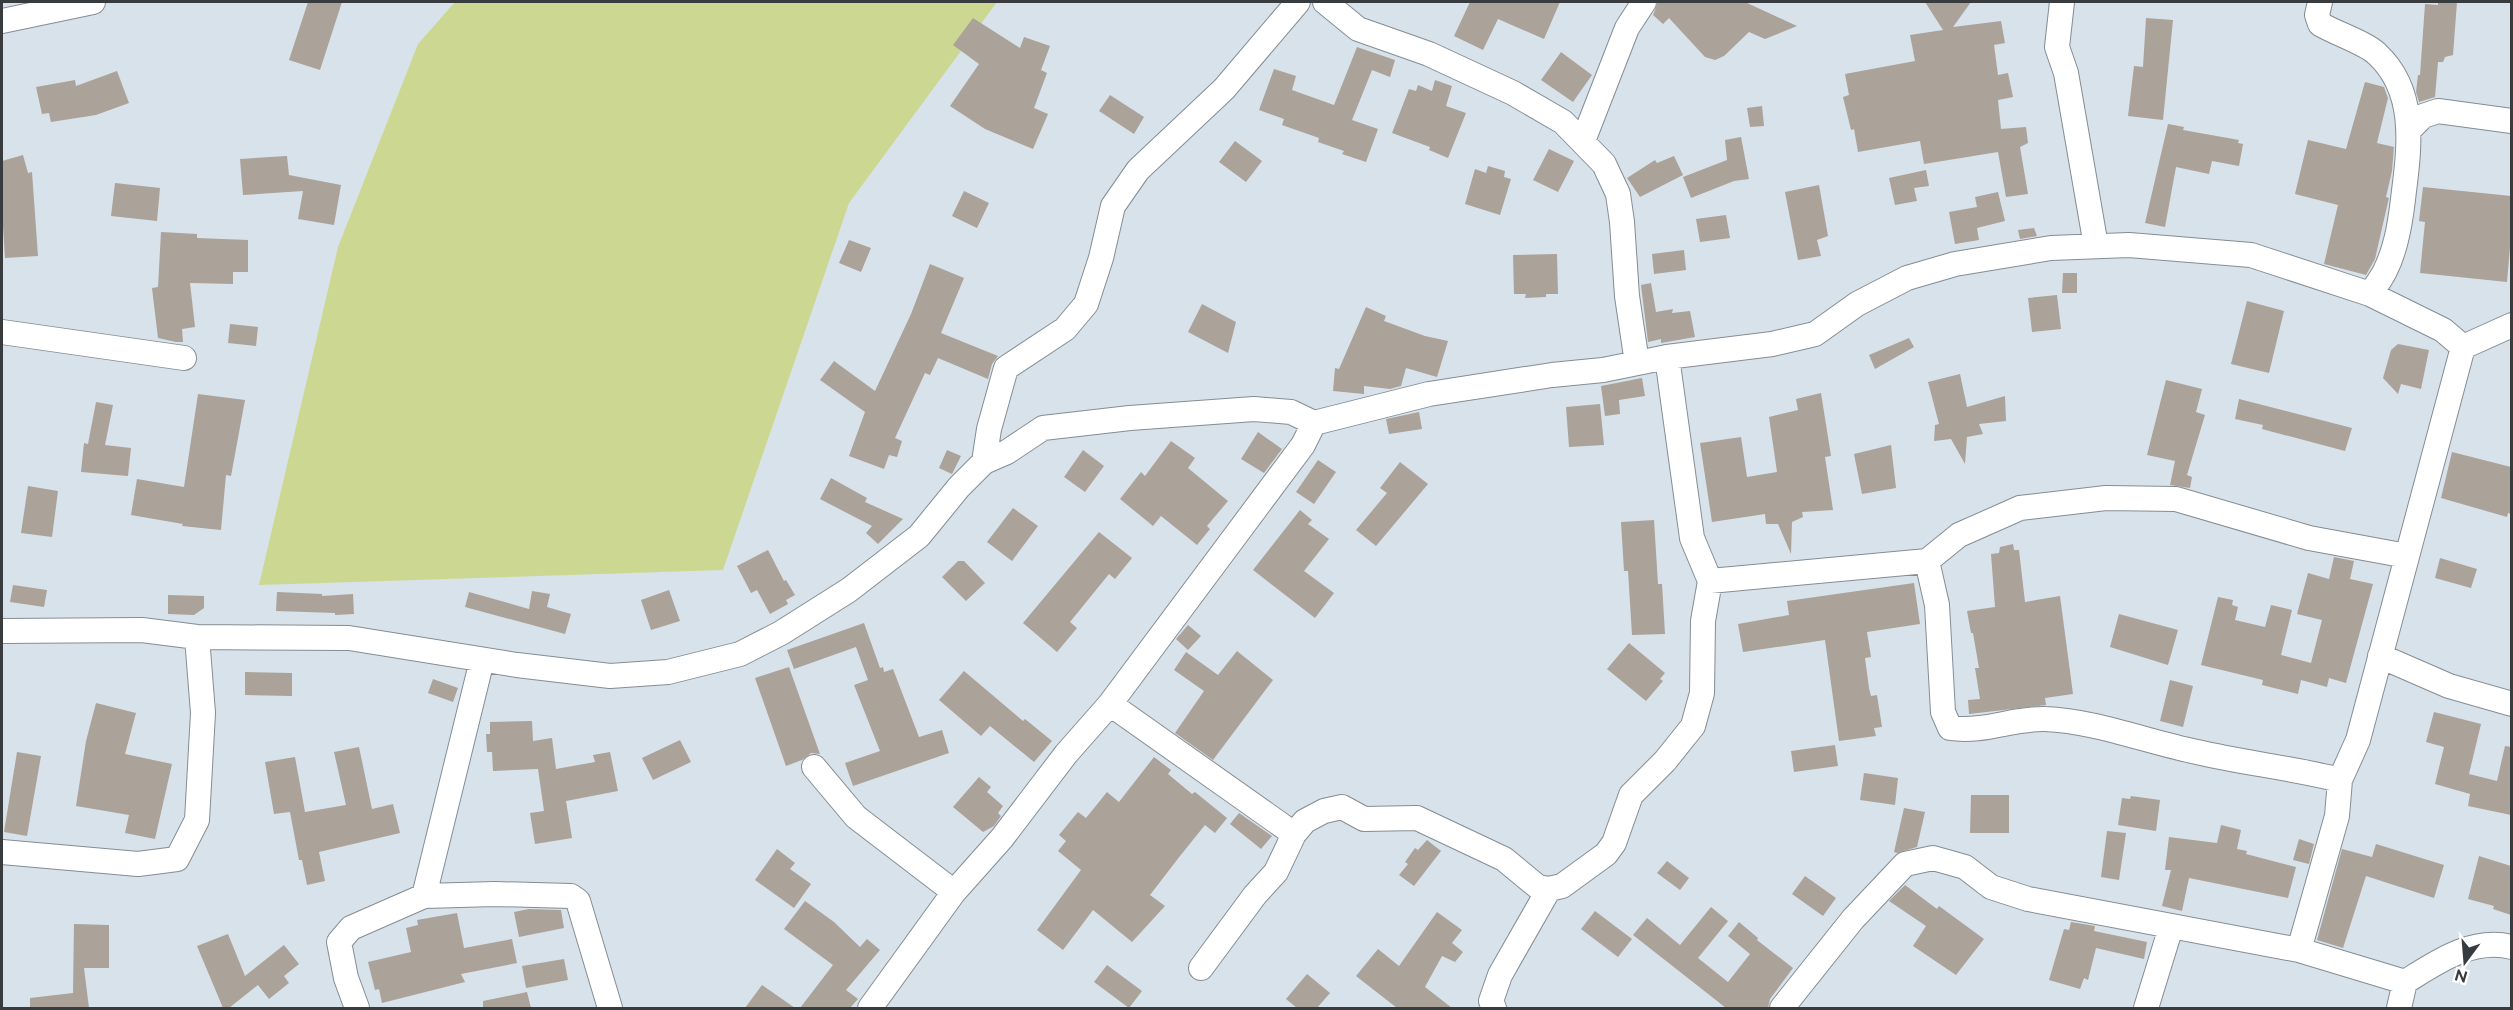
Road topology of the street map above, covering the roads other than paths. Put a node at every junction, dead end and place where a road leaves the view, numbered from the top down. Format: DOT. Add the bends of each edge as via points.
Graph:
graph roads {
  1 [pos="93,2"];
  2 [pos="1298,2"];
  3 [pos="1325,2"];
  4 [pos="1644,2"];
  5 [pos="2062,2"];
  6 [pos="2320,2"];
  7 [pos="2,21"];
  8 [pos="2511,121"];
  9 [pos="2410,129"];
  10 [pos="1583,141"];
  11 [pos="2096,246"];
  12 [pos="2370,294"];
  13 [pos="2511,325"];
  14 [pos="2,332"];
  15 [pos="2463,347"];
  16 [pos="1667,357"];
  17 [pos="184,358"];
  18 [pos="1636,363"];
  19 [pos="1314,423"];
  20 [pos="984,462"];
  21 [pos="2407,556"];
  22 [pos="1927,561"];
  23 [pos="1710,581"];
  24 [pos="2,631"];
  25 [pos="197,637"];
  26 [pos="2380,656"];
  27 [pos="482,660"];
  28 [pos="1110,704"];
  29 [pos="2511,704"];
  30 [pos="814,767"];
  31 [pos="2340,780"];
  32 [pos="1294,834"];
  33 [pos="2,852"];
  34 [pos="1549,889"];
  35 [pos="954,892"];
  36 [pos="424,896"];
  37 [pos="2171,927"];
  38 [pos="2511,947"];
  39 [pos="2299,950"];
  40 [pos="1201,968"];
  41 [pos="2405,982"];
  42 [pos="357,1008"];
  43 [pos="610,1008"];
  44 [pos="870,1008"];
  45 [pos="1494,1008"];
  46 [pos="1782,1008"];
  47 [pos="2146,1008"];
  48 [pos="2399,1008"];
  1 -- 7 [label="street"];
  2 -- 20 [label="street" via="1224,89 1138,170 1113,206 1086,304 1065,329 1006,368"];
  3 -- 10 [label="street" via="1359,28 1429,54 1513,93 1563,122"];
  4 -- 10 [label="street" via="1627,27"];
  5 -- 11 [label="street" via="2057,47 2066,73"];
  6 -- 9 [label="street" via="2320,24 2376,52 2393,73 2405,100"];
  8 -- 9 [label="street" via="2438,111 2423,116"];
  9 -- 12 [label="street" via="2400,221 2385,272"];
  10 -- 18 [label="street" via="1604,164 1618,194"];
  11 -- 12 [label="street" via="2251,255"];
  11 -- 16 [label="street" via="2051,248 1932,269 1857,304 1815,334 1772,344"];
  12 -- 15 [label="street" via="2443,330"];
  13 -- 15 [label="street"];
  14 -- 17 [label="street"];
  15 -- 21 [label="street"];
  16 -- 18 [label="street"];
  16 -- 23 [label="street" via="1692,538"];
  18 -- 19 [label="street" via="1429,394"];
  19 -- 20 [label="street" via="1291,412 1254,409 1043,428"];
  19 -- 28 [label="street" via="1303,445"];
  20 -- 27 [label="street" via="919,536 849,590 740,654 668,672 610,676"];
  21 -- 22 [label="street" via="2309,538 2176,500 2106,498 2020,508 1959,535"];
  21 -- 26 [label="street"];
  22 -- 23 [label="street"];
  22 -- 31 [label="street" via="1937,605 1942,712 1950,728 1969,731 2043,719 2087,724 2196,752"];
  23 -- 34 [label="street" via="1703,621 1702,693 1693,726 1631,795 1614,843 1606,854 1562,886"];
  24 -- 25 [label="street" via="142,630"];
  25 -- 27 [label="street" via="349,638"];
  25 -- 33 [label="street" via="203,713 197,820 177,859 138,864"];
  26 -- 29 [label="street" via="2449,686"];
  26 -- 31 [label="street" via="2358,740"];
  27 -- 36 [label="street"];
  28 -- 32 [label="street"];
  28 -- 35 [label="street"];
  30 -- 35 [label="street" via="856,817"];
  31 -- 39 [label="street" via="2337,816"];
  32 -- 34 [label="street" via="1305,821 1342,807 1364,819 1417,818 1504,859 1538,887"];
  32 -- 40 [label="street" via="1276,873"];
  34 -- 45 [label="street" via="1500,975 1491,1001"];
  35 -- 44 [label="street"];
  36 -- 42 [label="street" via="351,928 339,942"];
  36 -- 43 [label="street" via="571,896 578,901"];
  37 -- 39 [label="street"];
  37 -- 46 [label="street" via="2028,899 1991,887 1965,867 1933,858 1905,864 1853,919"];
  37 -- 47 [label="street"];
  38 -- 41 [label="street" via="2497,944 2452,953"];
  39 -- 41 [label="street"];
  41 -- 48 [label="street"];
}
